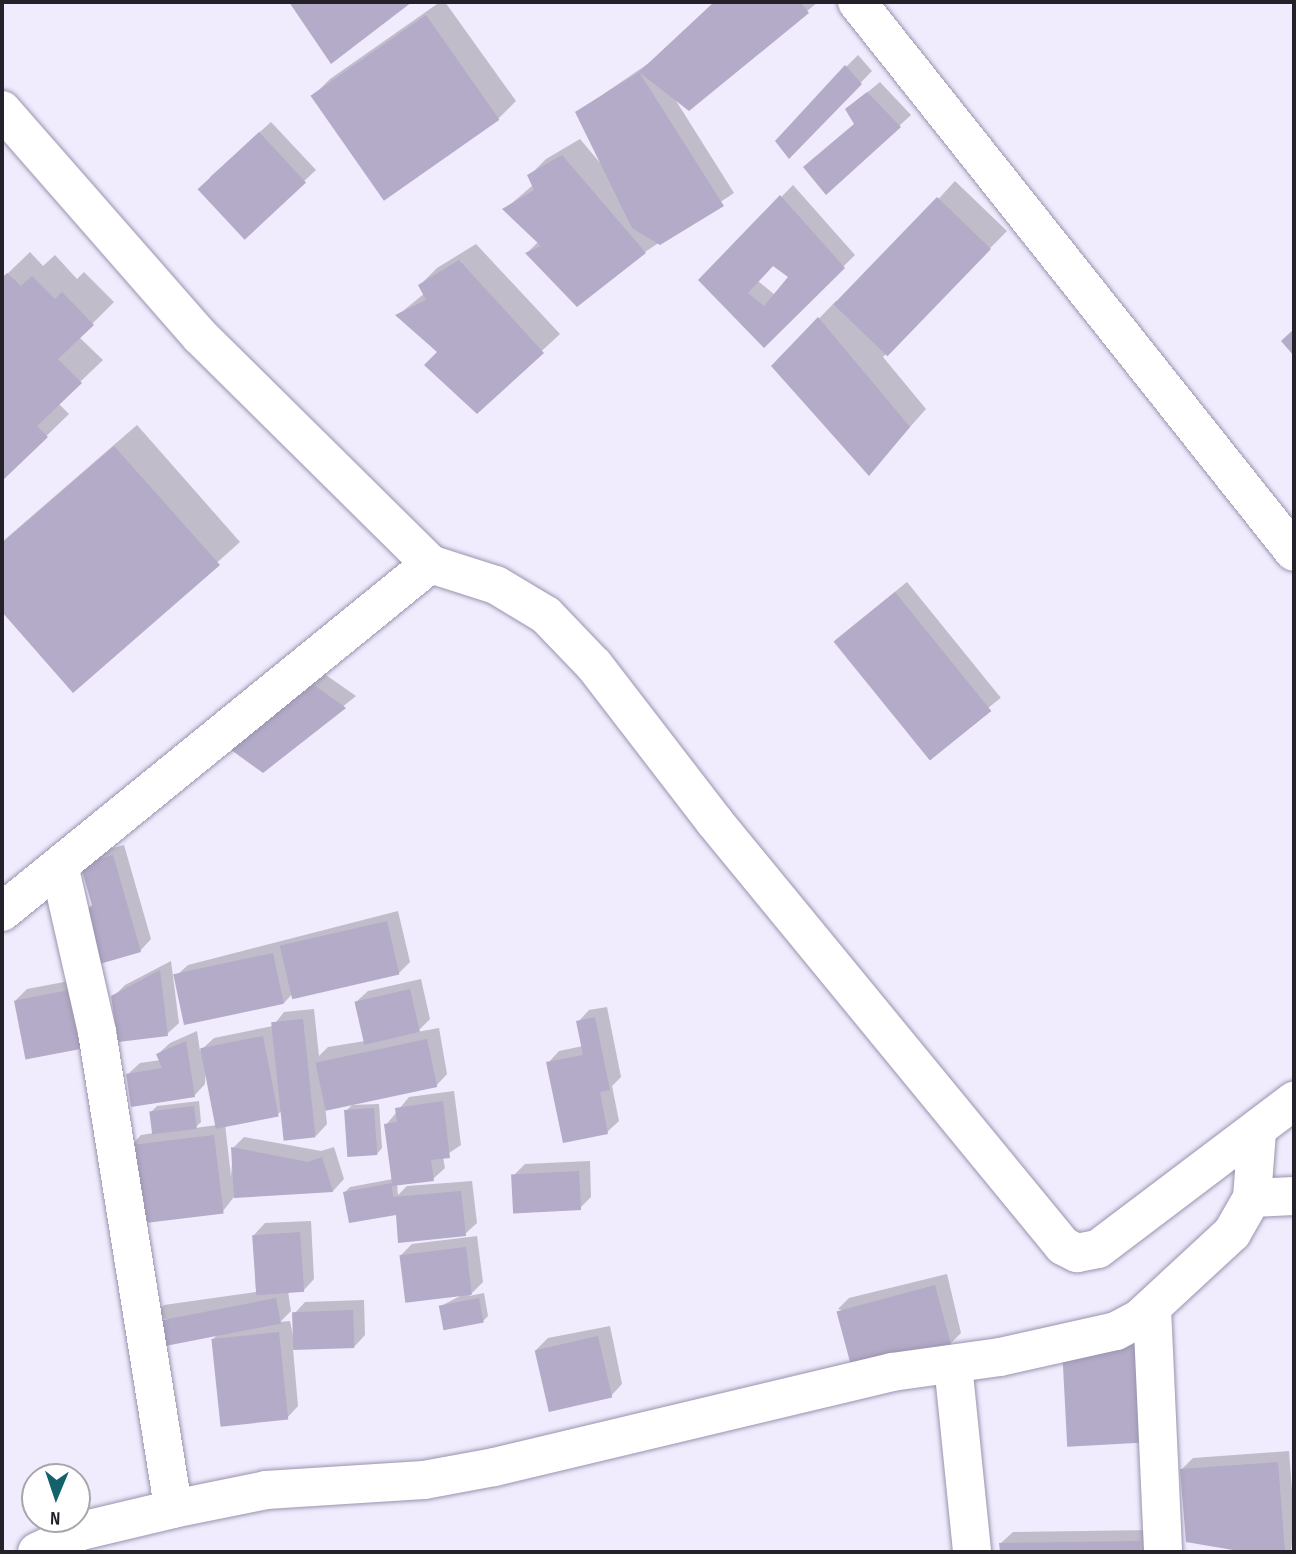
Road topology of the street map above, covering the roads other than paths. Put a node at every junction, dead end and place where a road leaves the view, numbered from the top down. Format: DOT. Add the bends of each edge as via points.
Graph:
graph roads {
  1 [pos="858,2"];
  2 [pos="2,110"];
  3 [pos="1294,552"];
  4 [pos="430,564"];
  5 [pos="60,869"];
  6 [pos="2,912"];
  7 [pos="1294,1101"];
  8 [pos="1257,1132"];
  9 [pos="1294,1196"];
  10 [pos="1252,1198"];
  11 [pos="1152,1308"];
  12 [pos="953,1364"];
  13 [pos="173,1509"];
  14 [pos="37,1552"];
  15 [pos="972,1552"];
  16 [pos="1163,1552"];
  1 -- 3 [label="street"];
  2 -- 4 [label="street" via="200,336"];
  4 -- 5 [label="street"];
  4 -- 8 [label="street" via="496,585 547,615 594,665 714,821 1063,1246 1077,1253 1098,1249"];
  5 -- 6 [label="street"];
  5 -- 13 [label="street" via="97,1032"];
  7 -- 8 [label="street"];
  8 -- 10 [label="street"];
  9 -- 10 [label="street"];
  10 -- 11 [label="street" via="1232,1233"];
  11 -- 12 [label="street" via="1116,1331"];
  11 -- 16 [label="street"];
  12 -- 13 [label="street" via="892,1372 447,1476 266,1490"];
  12 -- 15 [label="street"];
  13 -- 14 [label="street" via="81,1531"];
}
